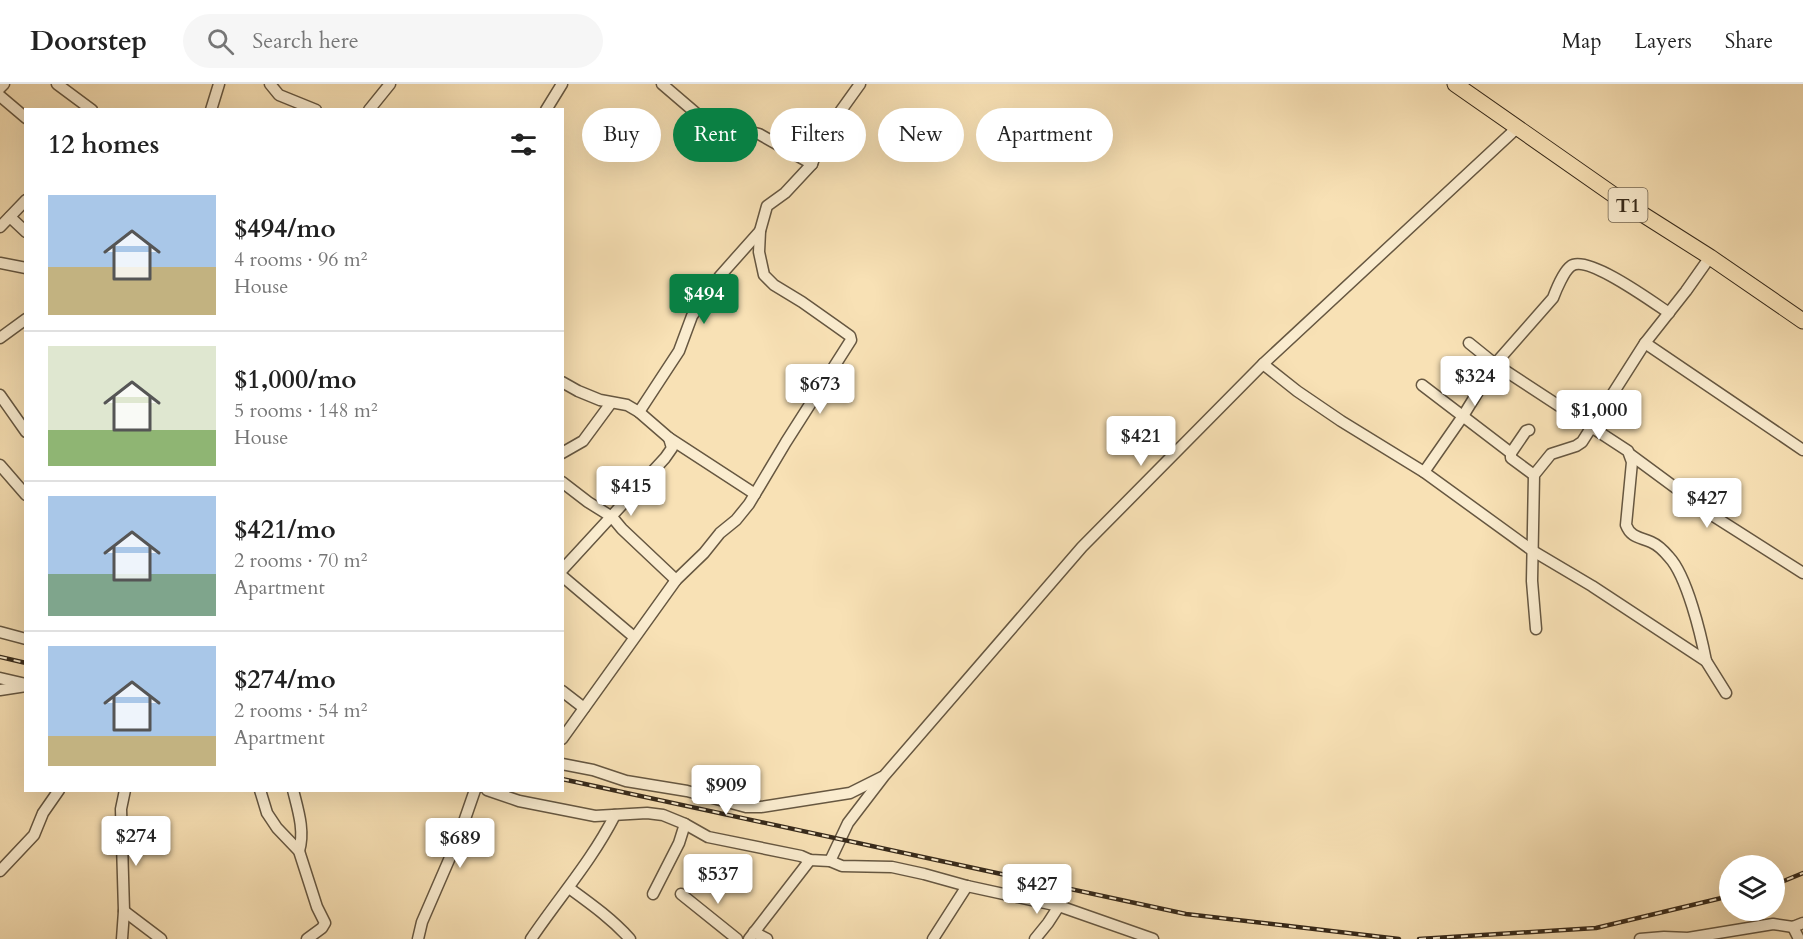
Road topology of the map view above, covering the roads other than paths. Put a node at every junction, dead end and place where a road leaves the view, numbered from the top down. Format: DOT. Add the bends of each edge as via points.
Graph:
graph roads {
  1 [pos="4,84"];
  2 [pos="57,84"];
  3 [pos="219,84"];
  4 [pos="270,84"];
  5 [pos="390,84"];
  6 [pos="562,84"];
  7 [pos="662,84"];
  8 [pos="860,84"];
  9 [pos="1455,84"];
  10 [pos="0,88"];
  11 [pos="0,96"];
  12 [pos="87,108"];
  13 [pos="213,108"];
  14 [pos="311,108"];
  15 [pos="371,108"];
  16 [pos="547,108"];
  17 [pos="24,116"];
  18 [pos="1518,127"];
  19 [pos="812,164"];
  20 [pos="24,202"];
  21 [pos="10,217"];
  22 [pos="0,227"];
  23 [pos="24,230"];
  24 [pos="760,231"];
  25 [pos="1710,257"];
  26 [pos="0,263"];
  27 [pos="24,268"];
  28 [pos="1669,312"];
  29 [pos="24,320"];
  30 [pos="1803,321"];
  31 [pos="0,338"];
  32 [pos="1469,343"];
  33 [pos="1645,343"];
  34 [pos="1263,364"];
  35 [pos="1495,364"];
  36 [pos="564,383"];
  37 [pos="1422,385"];
  38 [pos="0,395"];
  39 [pos="611,403"];
  40 [pos="639,412"];
  41 [pos="1463,416"];
  42 [pos="1591,426"];
  43 [pos="24,429"];
  44 [pos="1529,430"];
  45 [pos="669,438"];
  46 [pos="1803,450"];
  47 [pos="564,452"];
  48 [pos="1511,453"];
  49 [pos="1631,455"];
  50 [pos="0,465"];
  51 [pos="1424,472"];
  52 [pos="1534,475"];
  53 [pos="564,484"];
  54 [pos="24,493"];
  55 [pos="755,494"];
  56 [pos="612,516"];
  57 [pos="1533,551"];
  58 [pos="564,568"];
  59 [pos="1803,573"];
  60 [pos="564,578"];
  61 [pos="676,580"];
  62 [pos="1536,629"];
  63 [pos="0,632"];
  64 [pos="634,637"];
  65 [pos="24,638"];
  66 [pos="1706,661"];
  67 [pos="0,678"];
  68 [pos="24,684"];
  69 [pos="24,685"];
  70 [pos="0,690"];
  71 [pos="564,693"];
  72 [pos="1726,693"];
  73 [pos="584,708"];
  74 [pos="564,736"];
  75 [pos="564,764"];
  76 [pos="884,776"];
  77 [pos="58,792"];
  78 [pos="125,792"];
  79 [pos="261,792"];
  80 [pos="293,792"];
  81 [pos="474,792"];
  82 [pos="493,792"];
  83 [pos="615,815"];
  84 [pos="685,824"];
  85 [pos="299,851"];
  86 [pos="810,860"];
  87 [pos="830,861"];
  88 [pos="1,869"];
  89 [pos="967,886"];
  90 [pos="569,888"];
  91 [pos="653,894"];
  92 [pos="681,894"];
  93 [pos="1059,906"];
  94 [pos="124,911"];
  95 [pos="1798,925"];
  96 [pos="1121,928"];
  97 [pos="752,935"];
  98 [pos="1687,938"];
  99 [pos="122,939"];
  100 [pos="161,939"];
  101 [pos="307,939"];
  102 [pos="418,939"];
  103 [pos="531,939"];
  104 [pos="630,939"];
  105 [pos="737,939"];
  106 [pos="767,939"];
  107 [pos="933,939"];
  108 [pos="1035,939"];
  109 [pos="1115,939"];
  110 [pos="1153,939"];
  111 [pos="1640,939"];
  112 [pos="1799,939"];
  1 -- 10 [label="street"];
  2 -- 12 [label="street"];
  3 -- 13 [label="street"];
  4 -- 14 [label="street" via="279,95"];
  5 -- 15 [label="street"];
  6 -- 16 [label="street"];
  7 -- 19 [label="street" via="704,120 759,134"];
  8 -- 19 [label="street" via="822,137"];
  9 -- 18 [label="highway, T1"];
  11 -- 17 [label="street"];
  18 -- 25 [label="highway, T1"];
  18 -- 34 [label="street"];
  19 -- 24 [label="street" via="767,206"];
  20 -- 21 [label="street"];
  21 -- 22 [label="street"];
  21 -- 23 [label="street"];
  24 -- 40 [label="street" via="720,276 692,316 679,351"];
  24 -- 55 [label="street" via="764,275 851,340"];
  25 -- 28 [label="street"];
  25 -- 30 [label="highway, T1"];
  26 -- 27 [label="street"];
  28 -- 33 [label="street"];
  28 -- 35 [label="street" via="1604,272 1578,263 1570,266 1553,298"];
  29 -- 31 [label="street"];
  32 -- 35 [label="street"];
  33 -- 42 [label="street"];
  33 -- 46 [label="street"];
  34 -- 51 [label="street" via="1341,421"];
  34 -- 76 [label="street" via="1082,547"];
  35 -- 41 [label="street"];
  35 -- 42 [label="street"];
  36 -- 39 [label="street"];
  37 -- 41 [label="street"];
  38 -- 43 [label="street"];
  39 -- 40 [label="street"];
  39 -- 47 [label="street" via="583,441"];
  40 -- 45 [label="street"];
  41 -- 48 [label="street"];
  41 -- 51 [label="street"];
  42 -- 49 [label="street"];
  42 -- 52 [label="street" via="1579,444 1551,454"];
  44 -- 48 [label="street"];
  45 -- 55 [label="street"];
  45 -- 56 [label="street" via="672,448 665,458"];
  48 -- 52 [label="street" via="1512,460"];
  49 -- 59 [label="street" via="1715,517"];
  49 -- 66 [label="street" via="1626,525 1633,536 1650,541 1671,559 1701,630"];
  50 -- 54 [label="street"];
  51 -- 57 [label="street"];
  52 -- 57 [label="street"];
  53 -- 56 [label="street"];
  55 -- 61 [label="street" via="736,520"];
  56 -- 58 [label="street"];
  56 -- 61 [label="street"];
  57 -- 62 [label="street"];
  57 -- 66 [label="street"];
  60 -- 64 [label="street"];
  61 -- 64 [label="street"];
  63 -- 65 [label="street"];
  64 -- 73 [label="street"];
  66 -- 72 [label="street"];
  67 -- 68 [label="street"];
  69 -- 70 [label="street"];
  71 -- 73 [label="street"];
  73 -- 74 [label="street"];
  75 -- 76 [label="street" via="746,807 850,793"];
  76 -- 87 [label="street" via="848,823"];
  77 -- 88 [label="street" via="34,834"];
  78 -- 94 [label="street" via="121,810"];
  79 -- 85 [label="street" via="267,813"];
  80 -- 85 [label="street" via="301,823"];
  81 -- 102 [label="street"];
  82 -- 83 [label="street" via="583,814"];
  83 -- 84 [label="street" via="663,815"];
  83 -- 90 [label="street"];
  84 -- 86 [label="street" via="708,837"];
  84 -- 91 [label="street"];
  85 -- 101 [label="street" via="325,923"];
  86 -- 87 [label="street"];
  86 -- 97 [label="street"];
  87 -- 89 [label="street" via="842,866 892,867"];
  89 -- 93 [label="street"];
  89 -- 107 [label="street"];
  90 -- 103 [label="street"];
  90 -- 104 [label="street"];
  92 -- 105 [label="street"];
  93 -- 96 [label="street"];
  93 -- 108 [label="street"];
  94 -- 99 [label="street"];
  94 -- 100 [label="street"];
  95 -- 98 [label="street" via="1773,924"];
  95 -- 112 [label="street"];
  96 -- 109 [label="street"];
  96 -- 110 [label="street"];
  97 -- 106 [label="street"];
  98 -- 111 [label="street"];
}
